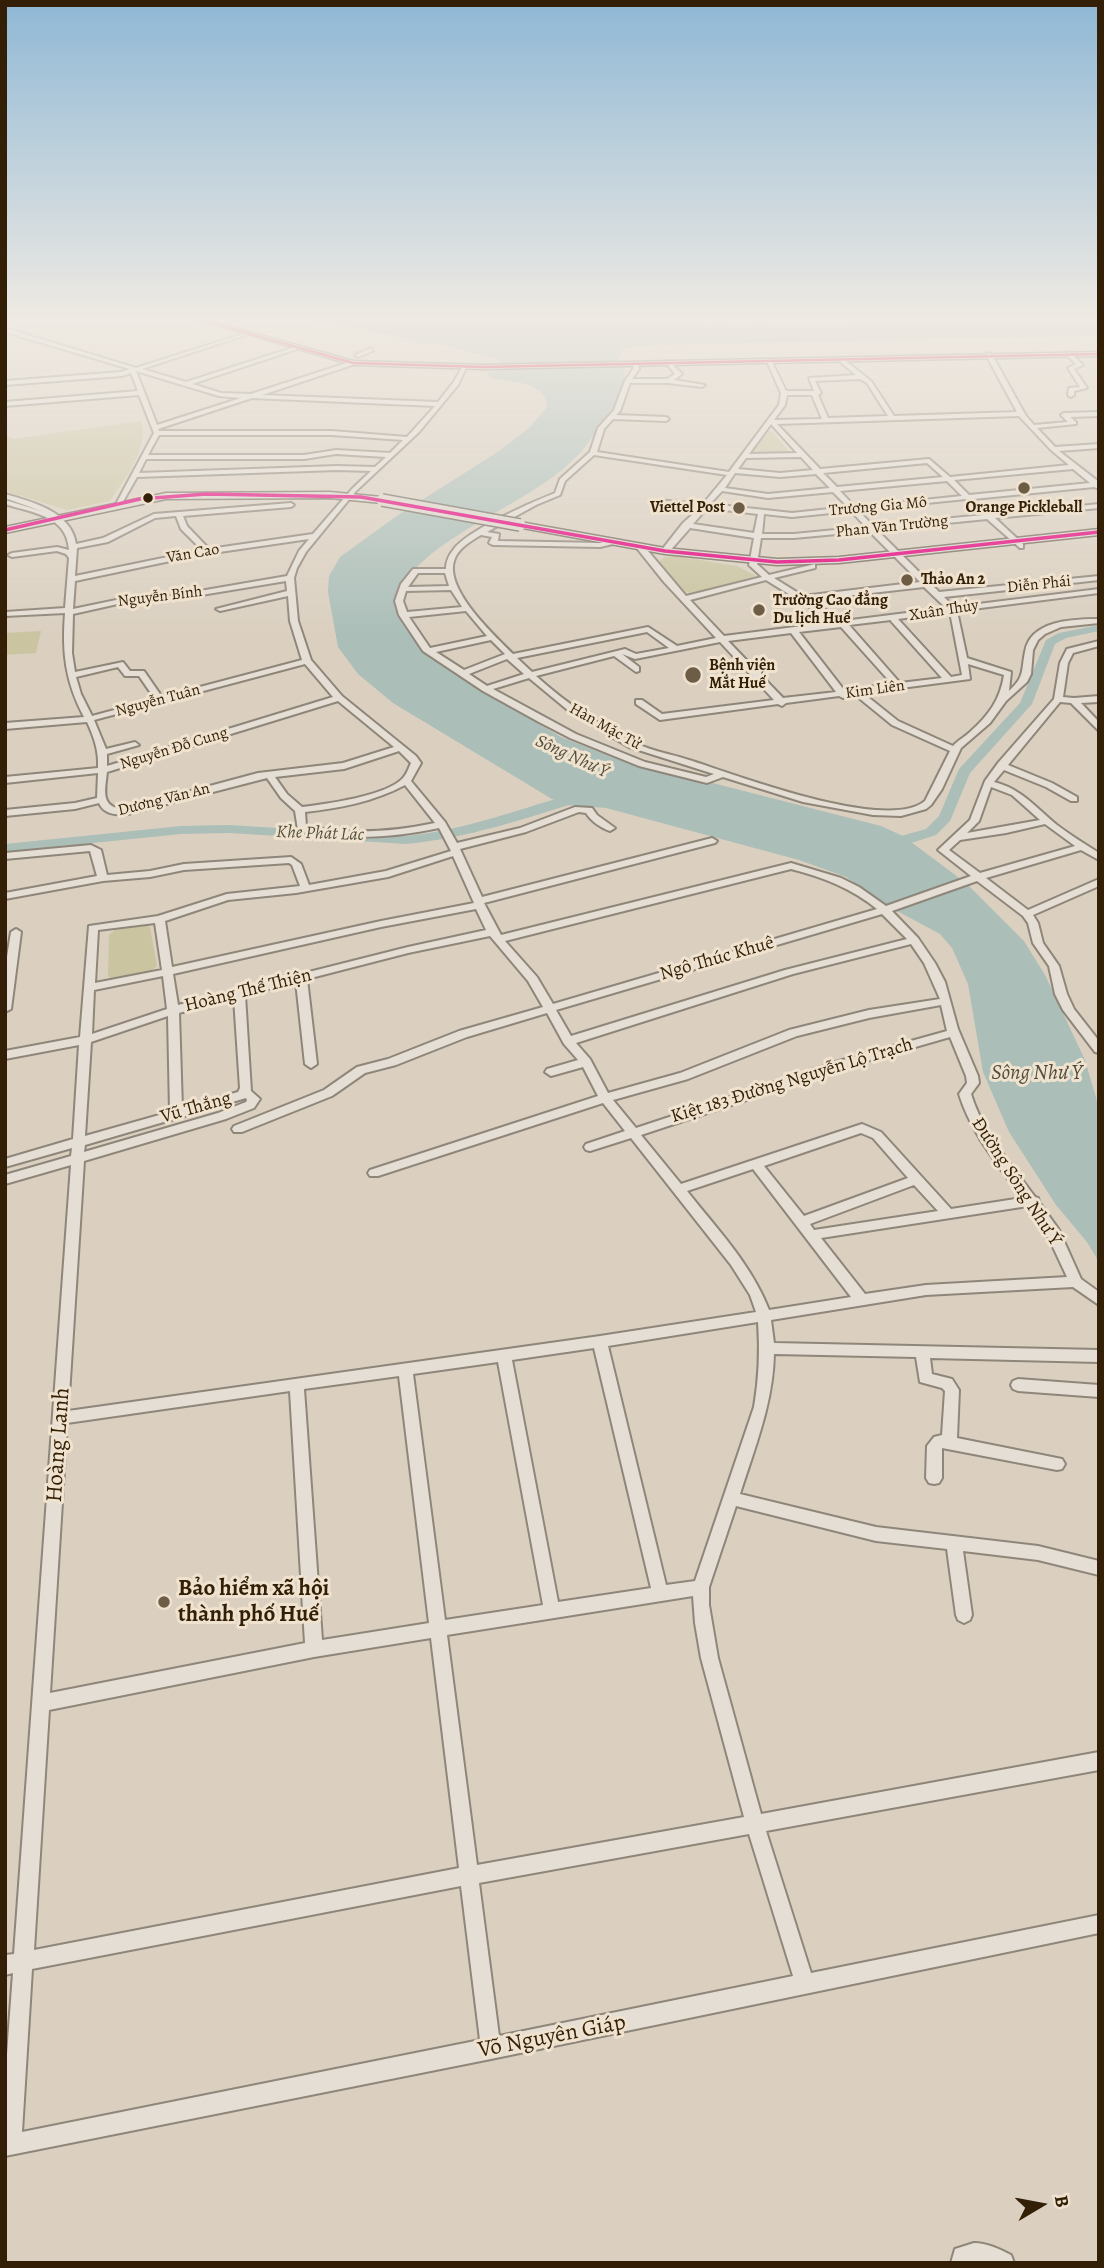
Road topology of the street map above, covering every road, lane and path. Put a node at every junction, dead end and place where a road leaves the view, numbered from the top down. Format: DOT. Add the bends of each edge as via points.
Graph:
graph roads {
  1 [pos="155,426"];
  2 [pos="169,426"];
  3 [pos="421,426"];
  4 [pos="603,426"];
  5 [pos="769,426"];
  6 [pos="775,426"];
  7 [pos="1043,426"];
  8 [pos="1031,427"];
  9 [pos="157,430"];
  10 [pos="410,439"];
  11 [pos="1099,446"];
  12 [pos="1054,449"];
  13 [pos="593,453"];
  14 [pos="391,455"];
  15 [pos="802,455"];
  16 [pos="746,456"];
  17 [pos="144,457"];
  18 [pos="1073,467"];
  19 [pos="375,469"];
  20 [pos="731,472"];
  21 [pos="818,472"];
  22 [pos="135,475"];
  23 [pos="950,480"];
  24 [pos="1098,485"];
  25 [pos="720,489"];
  26 [pos="836,491"];
  27 [pos="349,495"];
  28 [pos="5,496"];
  29 [pos="970,498"];
  30 [pos="657,501"];
  31 [pos="5,502"];
  32 [pos="119,504"];
  33 [pos="290,505"];
  34 [pos="1099,506"];
  35 [pos="703,507"];
  36 [pos="854,509"];
  37 [pos="179,514"];
  38 [pos="761,514"];
  39 [pos="991,517"];
  40 [pos="56,518"];
  41 [pos="520,525"];
  42 [pos="686,525"];
  43 [pos="5,530"];
  44 [pos="873,530"];
  45 [pos="1099,532"];
  46 [pos="481,533"];
  47 [pos="316,536"];
  48 [pos="757,536"];
  49 [pos="1099,538"];
  50 [pos="610,542"];
  51 [pos="1018,543"];
  52 [pos="73,547"];
  53 [pos="640,547"];
  54 [pos="665,551"];
  55 [pos="207,552"];
  56 [pos="12,555"];
  57 [pos="897,556"];
  58 [pos="73,559"];
  59 [pos="752,563"];
  60 [pos="139,564"];
  61 [pos="812,566"];
  62 [pos="450,571"];
  63 [pos="146,576"];
  64 [pos="290,578"];
  65 [pos="768,578"];
  66 [pos="1099,578"];
  67 [pos="72,579"];
  68 [pos="1053,583"];
  69 [pos="926,584"];
  70 [pos="453,588"];
  71 [pos="404,589"];
  72 [pos="1099,592"];
  73 [pos="290,593"];
  74 [pos="1064,594"];
  75 [pos="937,595"];
  76 [pos="685,599"];
  77 [pos="801,599"];
  78 [pos="220,609"];
  79 [pos="465,609"];
  80 [pos="953,610"];
  81 [pos="70,612"];
  82 [pos="403,615"];
  83 [pos="5,616"];
  84 [pos="894,619"];
  85 [pos="1099,621"];
  86 [pos="844,625"];
  87 [pos="794,631"];
  88 [pos="493,637"];
  89 [pos="722,639"];
  90 [pos="1099,643"];
  91 [pos="675,648"];
  92 [pos="428,651"];
  93 [pos="621,653"];
  94 [pos="509,657"];
  95 [pos="963,659"];
  96 [pos="307,661"];
  97 [pos="636,669"];
  98 [pos="462,674"];
  99 [pos="72,675"];
  100 [pos="529,676"];
  101 [pos="949,680"];
  102 [pos="899,687"];
  103 [pos="486,689"];
  104 [pos="857,693"];
  105 [pos="843,695"];
  106 [pos="339,698"];
  107 [pos="1005,699"];
  108 [pos="1058,699"];
  109 [pos="1099,699"];
  110 [pos="162,701"];
  111 [pos="1074,701"];
  112 [pos="639,702"];
  113 [pos="782,703"];
  114 [pos="89,719"];
  115 [pos="5,726"];
  116 [pos="1099,729"];
  117 [pos="135,745"];
  118 [pos="399,748"];
  119 [pos="955,750"];
  120 [pos="103,752"];
  121 [pos="1001,765"];
  122 [pos="104,770"];
  123 [pos="269,774"];
  124 [pos="723,774"];
  125 [pos="5,780"];
  126 [pos="406,781"];
  127 [pos="988,783"];
  128 [pos="1074,799"];
  129 [pos="100,800"];
  130 [pos="300,810"];
  131 [pos="5,813"];
  132 [pos="1046,821"];
  133 [pos="610,828"];
  134 [pos="961,837"];
  135 [pos="451,839"];
  136 [pos="712,841"];
  137 [pos="1082,847"];
  138 [pos="5,856"];
  139 [pos="1099,857"];
  140 [pos="103,878"];
  141 [pos="973,879"];
  142 [pos="1099,881"];
  143 [pos="305,887"];
  144 [pos="5,895"];
  145 [pos="479,903"];
  146 [pos="887,909"];
  147 [pos="1027,914"];
  148 [pos="160,919"];
  149 [pos="16,932"];
  150 [pos="495,936"];
  151 [pos="914,940"];
  152 [pos="167,973"];
  153 [pos="301,978"];
  154 [pos="89,988"];
  155 [pos="239,993"];
  156 [pos="946,1001"];
  157 [pos="550,1007"];
  158 [pos="5,1009"];
  159 [pos="173,1010"];
  160 [pos="954,1033"];
  161 [pos="85,1040"];
  162 [pos="568,1041"];
  163 [pos="1097,1043"];
  164 [pos="5,1055"];
  165 [pos="586,1062"];
  166 [pos="312,1064"];
  167 [pos="551,1072"];
  168 [pos="243,1094"];
  169 [pos="605,1098"];
  170 [pos="176,1114"];
  171 [pos="237,1129"];
  172 [pos="631,1132"];
  173 [pos="79,1141"];
  174 [pos="590,1147"];
  175 [pos="78,1158"];
  176 [pos="5,1163"];
  177 [pos="755,1163"];
  178 [pos="374,1173"];
  179 [pos="917,1179"];
  180 [pos="5,1180"];
  181 [pos="680,1189"];
  182 [pos="1033,1201"];
  183 [pos="948,1214"];
  184 [pos="801,1222"];
  185 [pos="811,1235"];
  186 [pos="1076,1282"];
  187 [pos="861,1299"];
  188 [pos="1099,1300"];
  189 [pos="764,1315"];
  190 [pos="600,1342"];
  191 [pos="767,1348"];
  192 [pos="923,1354"];
  193 [pos="504,1355"];
  194 [pos="1099,1356"];
  195 [pos="405,1370"];
  196 [pos="297,1385"];
  197 [pos="1018,1385"];
  198 [pos="1099,1391"];
  199 [pos="60,1418"];
  200 [pos="949,1441"];
  201 [pos="1057,1464"];
  202 [pos="934,1478"];
  203 [pos="731,1498"];
  204 [pos="954,1542"];
  205 [pos="1099,1568"];
  206 [pos="701,1587"];
  207 [pos="660,1593"];
  208 [pos="552,1611"];
  209 [pos="964,1615"];
  210 [pos="437,1629"];
  211 [pos="314,1650"];
  212 [pos="41,1703"];
  213 [pos="1099,1761"];
  214 [pos="754,1823"];
  215 [pos="467,1876"];
  216 [pos="1099,1924"];
  217 [pos="15,1963"];
  218 [pos="805,1983"];
  219 [pos="491,2049"];
  220 [pos="8,2146"];
  221 [pos="962,2263"];
  222 [pos="1003,2263"];
  1 -- 9 [label="street"];
  2 -- 9 [label="street"];
  3 -- 10 [label="street"];
  4 -- 13 [label="street"];
  5 -- 16 [label="street"];
  6 -- 15 [label="street"];
  7 -- 8 [label="street"];
  8 -- 12 [label="street"];
  9 -- 10 [label="street"];
  9 -- 17 [label="street"];
  10 -- 14 [label="street"];
  11 -- 12 [label="street"];
  12 -- 18 [label="street"];
  13 -- 20 [label="street"];
  13 -- 46 [label="street" via="562,480 556,496"];
  14 -- 17 [label="street"];
  14 -- 19 [label="street"];
  15 -- 16 [label="street"];
  15 -- 21 [label="street"];
  16 -- 20 [label="street"];
  17 -- 22 [label="street"];
  18 -- 23 [label="street"];
  18 -- 24 [label="street"];
  19 -- 22 [label="street"];
  19 -- 27 [label="street"];
  20 -- 21 [label="street"];
  20 -- 25 [label="street"];
  21 -- 23 [label="street" via="929,461"];
  21 -- 26 [label="street"];
  22 -- 32 [label="street"];
  23 -- 26 [label="street"];
  23 -- 29 [label="street"];
  24 -- 29 [label="street, Trương Gia Mô"];
  25 -- 26 [label="street" via="768,496"];
  25 -- 35 [label="street"];
  26 -- 36 [label="street"];
  27 -- 32 [label="highway" via="206,494"];
  27 -- 41 [label="highway, bridge"];
  27 -- 47 [label="street"];
  28 -- 40 [label="street" via="45,509"];
  29 -- 36 [label="street, Trương Gia Mô"];
  29 -- 39 [label="street"];
  30 -- 35 [label="street, Trương Gia Mô"];
  31 -- 40 [label="street"];
  32 -- 40 [label="highway"];
  33 -- 37 [label="street"];
  34 -- 39 [label="street, Phan Văn Trường"];
  35 -- 38 [label="street, Trương Gia Mô"];
  35 -- 42 [label="street"];
  36 -- 38 [label="street, Trương Gia Mô"];
  36 -- 44 [label="street"];
  37 -- 52 [label="street" via="145,518 106,540"];
  37 -- 55 [label="street" via="184,527"];
  38 -- 48 [label="street"];
  39 -- 44 [label="street, Phan Văn Trường"];
  39 -- 51 [label="street"];
  40 -- 43 [label="highway"];
  40 -- 52 [label="street" via="71,535"];
  41 -- 50 [label="main road"];
  42 -- 48 [label="street, Phan Văn Trường"];
  42 -- 54 [label="street"];
  44 -- 48 [label="street, Phan Văn Trường"];
  44 -- 57 [label="street"];
  45 -- 51 [label="main road"];
  46 -- 50 [label="street" via="496,536 492,543"];
  46 -- 62 [label="street" via="458,548"];
  47 -- 55 [label="street, Văn Cao"];
  47 -- 64 [label="street"];
  48 -- 59 [label="street"];
  49 -- 51 [label="main road"];
  50 -- 53 [label="main road"];
  51 -- 57 [label="main road"];
  52 -- 58 [label="street, Dương Văn An"];
  53 -- 54 [label="main road"];
  53 -- 76 [label="street"];
  54 -- 59 [label="main road"];
  55 -- 60 [label="street, Văn Cao"];
  56 -- 58 [label="street" via="57,549 69,552"];
  57 -- 59 [label="main road"];
  57 -- 61 [label="main road"];
  57 -- 69 [label="street"];
  58 -- 67 [label="street, Dương Văn An"];
  59 -- 61 [label="main road"];
  59 -- 65 [label="street"];
  60 -- 63 [label="street"];
  60 -- 67 [label="street, Văn Cao"];
  61 -- 65 [label="street"];
  62 -- 70 [label="street, Hàn Mặc Tử"];
  62 -- 71 [label="street" via="416,571"];
  64 -- 73 [label="street"];
  64 -- 81 [label="street, Nguyễn Bính" via="159,600 141,597"];
  65 -- 76 [label="street"];
  65 -- 77 [label="street"];
  66 -- 68 [label="street, Diễn Phái"];
  67 -- 81 [label="street, Dương Văn An"];
  68 -- 74 [label="street"];
  68 -- 75 [label="street, Diễn Phái"];
  69 -- 75 [label="street"];
  69 -- 77 [label="street"];
  70 -- 71 [label="street"];
  70 -- 79 [label="street, Hàn Mặc Tử"];
  71 -- 82 [label="street" via="399,601"];
  72 -- 74 [label="street, Xuân Thủy"];
  73 -- 78 [label="street"];
  73 -- 96 [label="street"];
  74 -- 80 [label="street, Xuân Thủy"];
  75 -- 80 [label="street"];
  76 -- 89 [label="street"];
  77 -- 86 [label="street"];
  79 -- 82 [label="street"];
  79 -- 88 [label="street, Hàn Mặc Tử"];
  80 -- 84 [label="street, Xuân Thủy"];
  80 -- 95 [label="street"];
  81 -- 83 [label="street, Nguyễn Bính"];
  81 -- 99 [label="street, Dương Văn An"];
  82 -- 92 [label="street"];
  84 -- 86 [label="street, Xuân Thủy"];
  84 -- 101 [label="street"];
  85 -- 107 [label="street, Hàn Mặc Tử" via="1042,631 1030,646 1026,676"];
  86 -- 87 [label="street, Xuân Thủy"];
  86 -- 102 [label="street"];
  87 -- 89 [label="street, Xuân Thủy"];
  87 -- 105 [label="street"];
  88 -- 92 [label="street"];
  88 -- 94 [label="street, Hàn Mặc Tử"];
  89 -- 91 [label="street, Xuân Thủy"];
  89 -- 113 [label="street"];
  90 -- 108 [label="street" via="1070,651 1063,663"];
  91 -- 93 [label="street, Xuân Thủy" via="635,657"];
  91 -- 94 [label="street" via="648,629"];
  92 -- 98 [label="street"];
  93 -- 97 [label="street"];
  93 -- 100 [label="street, Xuân Thủy"];
  94 -- 98 [label="street"];
  94 -- 100 [label="street, Hàn Mặc Tử"];
  95 -- 101 [label="street, Kim Liên" via="967,677"];
  95 -- 107 [label="street" via="1008,674"];
  96 -- 106 [label="street"];
  96 -- 110 [label="street, Nguyễn Tuân"];
  98 -- 103 [label="street"];
  99 -- 110 [label="street" via="120,664 128,674 141,673"];
  99 -- 114 [label="street, Dương Văn An"];
  100 -- 103 [label="street"];
  100 -- 124 [label="street, Hàn Mặc Tử" via="569,709 633,746"];
  101 -- 102 [label="street, Kim Liên"];
  102 -- 104 [label="street, Kim Liên"];
  103 -- 124 [label="street" via="573,736 642,764 707,780"];
  104 -- 105 [label="street, Kim Liên"];
  104 -- 119 [label="street" via="895,723"];
  105 -- 113 [label="street, Kim Liên"];
  106 -- 118 [label="street"];
  106 -- 122 [label="street, Nguyễn Đỗ Cung"];
  107 -- 119 [label="street, Hàn Mặc Tử"];
  108 -- 111 [label="street"];
  108 -- 121 [label="street"];
  109 -- 111 [label="street"];
  110 -- 114 [label="street, Nguyễn Tuân"];
  111 -- 116 [label="street"];
  112 -- 113 [label="street, Kim Liên" via="660,717"];
  114 -- 115 [label="street, Nguyễn Tuân"];
  114 -- 120 [label="street, Dương Văn An"];
  117 -- 120 [label="street"];
  118 -- 123 [label="street, Dương Văn An" via="344,766"];
  118 -- 126 [label="street" via="416,763"];
  119 -- 124 [label="street, Hàn Mặc Tử" via="933,799 923,807 895,814 800,798"];
  120 -- 122 [label="street, Dương Văn An"];
  121 -- 127 [label="street"];
  121 -- 128 [label="street"];
  122 -- 125 [label="street, Nguyễn Đỗ Cung"];
  122 -- 129 [label="street, Dương Văn An"];
  123 -- 129 [label="street, Dương Văn An" via="124,812 111,813"];
  123 -- 130 [label="street"];
  126 -- 130 [label="street" via="358,803"];
  126 -- 135 [label="street"];
  127 -- 132 [label="street" via="1008,787"];
  127 -- 134 [label="street" via="974,821"];
  129 -- 131 [label="street"];
  130 -- 135 [label="street" via="301,828 406,832"];
  132 -- 134 [label="street"];
  132 -- 137 [label="street"];
  133 -- 135 [label="street" via="589,810 578,809 523,830"];
  134 -- 141 [label="street" via="943,850"];
  135 -- 143 [label="street" via="388,874"];
  135 -- 145 [label="street"];
  136 -- 145 [label="street"];
  137 -- 139 [label="street"];
  137 -- 141 [label="street, Ngô Thúc Khuê"];
  138 -- 140 [label="street" via="91,848 96,850"];
  140 -- 143 [label="street" via="208,864 291,860"];
  140 -- 144 [label="street"];
  141 -- 146 [label="street, Ngô Thúc Khuê"];
  141 -- 147 [label="street"];
  142 -- 147 [label="street"];
  143 -- 148 [label="street" via="227,897"];
  145 -- 150 [label="street"];
  145 -- 152 [label="street"];
  146 -- 150 [label="street, Hoàng Thế Thiện" via="837,880 791,866"];
  146 -- 151 [label="street, Đường Sông Như Ý"];
  146 -- 157 [label="street, Ngô Thúc Khuê"];
  147 -- 163 [label="street" via="1038,943 1054,966 1069,1010"];
  148 -- 152 [label="street"];
  148 -- 154 [label="street, Hoàng Lanh" via="93,928"];
  149 -- 158 [label="street"];
  150 -- 153 [label="street, Hoàng Thế Thiện" via="408,950"];
  150 -- 157 [label="street" via="533,979"];
  151 -- 156 [label="street, Đường Sông Như Ý"];
  151 -- 162 [label="street" via="789,972"];
  152 -- 154 [label="street"];
  152 -- 159 [label="street"];
  153 -- 155 [label="street, Hoàng Thế Thiện"];
  153 -- 166 [label="street"];
  154 -- 161 [label="street, Hoàng Lanh"];
  155 -- 159 [label="street, Hoàng Thế Thiện"];
  155 -- 168 [label="street"];
  156 -- 160 [label="street, Đường Sông Như Ý"];
  156 -- 169 [label="street" via="793,1033 684,1076"];
  157 -- 162 [label="street"];
  157 -- 171 [label="street" via="361,1070 328,1093"];
  159 -- 161 [label="street, Hoàng Thế Thiện"];
  159 -- 170 [label="street"];
  160 -- 172 [label="street, Kiệt 183 Đường Nguyễn Lộ Trạch"];
  160 -- 182 [label="street, Đường Sông Như Ý" via="972,1068 973,1083 965,1094 971,1113"];
  161 -- 164 [label="street, Hoàng Thế Thiện"];
  161 -- 173 [label="street, Hoàng Lanh"];
  162 -- 165 [label="street"];
  165 -- 167 [label="street"];
  165 -- 169 [label="street"];
  168 -- 170 [label="street, Vũ Thắng"];
  168 -- 175 [label="street, Vũ Thắng" via="254,1099 250,1105"];
  169 -- 172 [label="street"];
  169 -- 178 [label="street"];
  170 -- 173 [label="street, Vũ Thắng"];
  172 -- 174 [label="street, Kiệt 183 Đường Nguyễn Lộ Trạch"];
  172 -- 181 [label="street"];
  173 -- 175 [label="street, Hoàng Lanh"];
  173 -- 176 [label="street, Vũ Thắng"];
  175 -- 180 [label="street, Vũ Thắng"];
  175 -- 199 [label="street, Hoàng Lanh"];
  177 -- 179 [label="street" via="863,1128 877,1135"];
  177 -- 181 [label="street"];
  177 -- 184 [label="street"];
  179 -- 183 [label="street"];
  179 -- 184 [label="street"];
  181 -- 189 [label="street" via="736,1261"];
  182 -- 183 [label="street"];
  182 -- 186 [label="street, Đường Sông Như Ý"];
  183 -- 185 [label="street"];
  184 -- 185 [label="street"];
  185 -- 187 [label="street"];
  186 -- 187 [label="street" via="926,1290"];
  186 -- 188 [label="street, Đường Sông Như Ý"];
  187 -- 189 [label="street"];
  189 -- 190 [label="street"];
  189 -- 191 [label="street"];
  190 -- 193 [label="street"];
  190 -- 207 [label="street"];
  191 -- 192 [label="street"];
  191 -- 203 [label="street" via="761,1407"];
  192 -- 194 [label="street"];
  192 -- 200 [label="street" via="925,1378 947,1383 952,1390"];
  193 -- 195 [label="street"];
  193 -- 208 [label="street"];
  195 -- 196 [label="street"];
  195 -- 210 [label="street"];
  196 -- 199 [label="street"];
  196 -- 211 [label="street"];
  197 -- 198 [label="street"];
  199 -- 212 [label="street, Hoàng Lanh"];
  200 -- 201 [label="street"];
  200 -- 202 [label="street" via="936,1441"];
  203 -- 204 [label="street" via="876,1534"];
  203 -- 206 [label="street"];
  204 -- 205 [label="street" via="1038,1553"];
  204 -- 209 [label="street"];
  206 -- 207 [label="street"];
  206 -- 214 [label="street" via="709,1654"];
  207 -- 208 [label="street"];
  208 -- 210 [label="street"];
  210 -- 211 [label="street"];
  210 -- 215 [label="street"];
  211 -- 212 [label="street"];
  212 -- 217 [label="street, Hoàng Lanh"];
  213 -- 214 [label="street"];
  214 -- 215 [label="street"];
  214 -- 218 [label="street"];
  215 -- 217 [label="street"];
  215 -- 219 [label="street"];
  216 -- 218 [label="street, Võ Nguyên Giáp"];
  217 -- 220 [label="street, Hoàng Lanh"];
  218 -- 219 [label="street, Võ Nguyên Giáp"];
  219 -- 220 [label="street, Võ Nguyên Giáp"];
  221 -- 222 [label="street" via="963,2257 972,2253 984,2253"];
}
